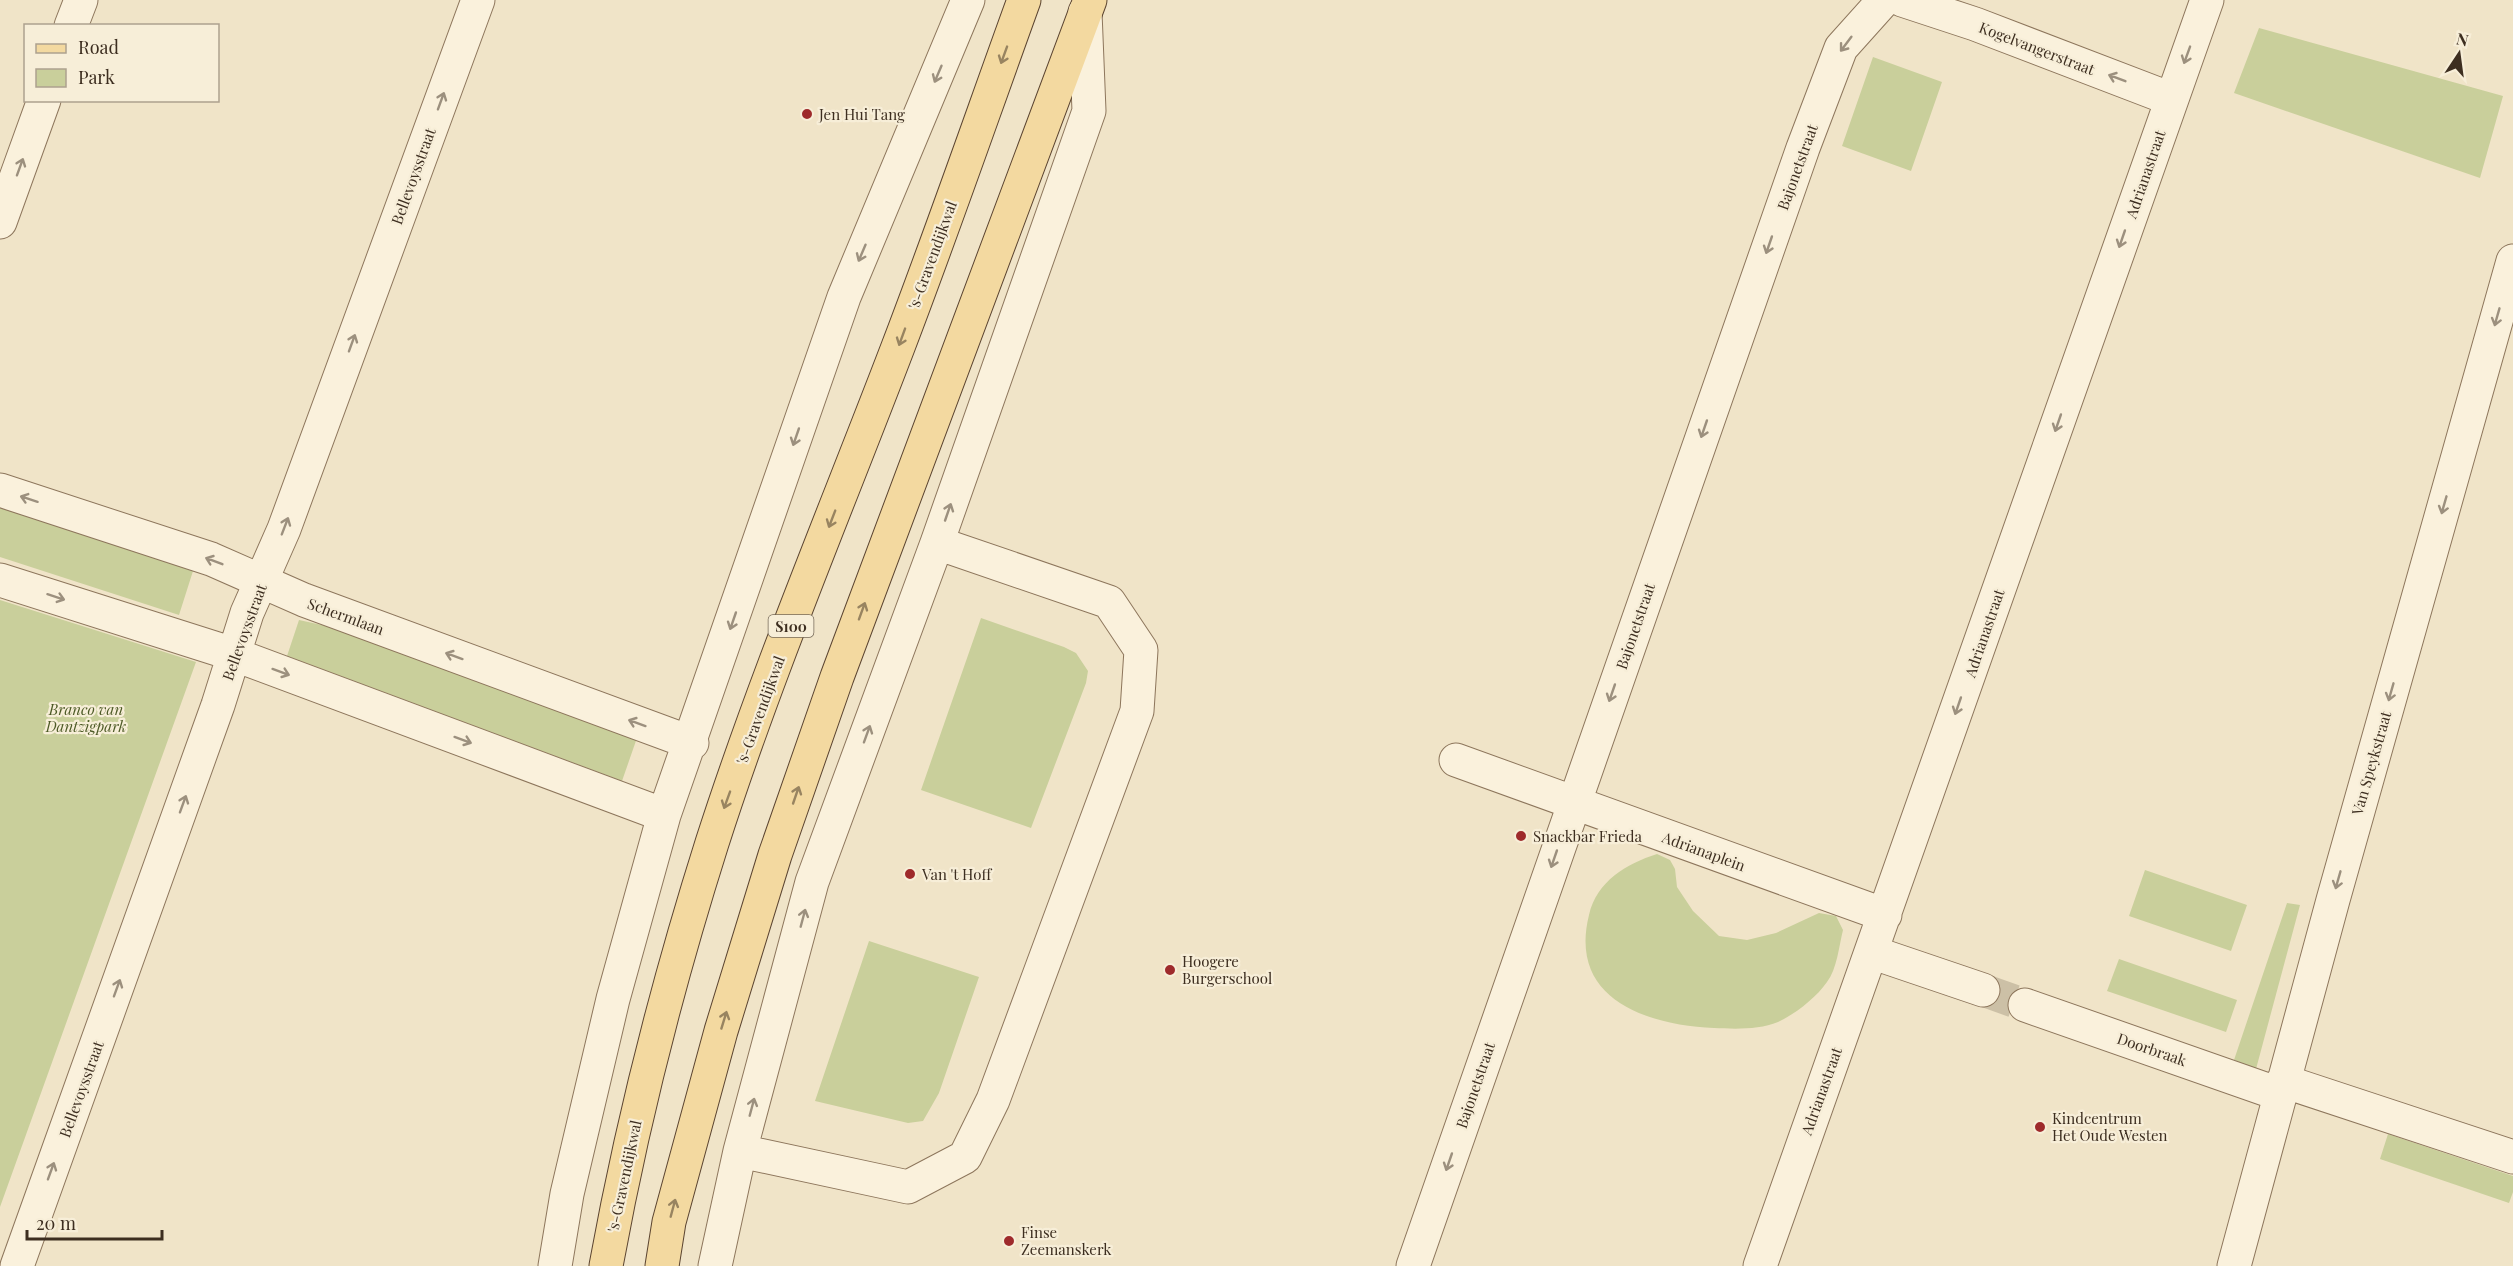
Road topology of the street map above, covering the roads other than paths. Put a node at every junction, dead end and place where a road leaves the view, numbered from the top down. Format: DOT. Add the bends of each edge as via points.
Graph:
graph roads {
  1 [pos="81,0"];
  2 [pos="478,0"];
  3 [pos="968,0"];
  4 [pos="1024,0"];
  5 [pos="1884,0"];
  6 [pos="1902,0"];
  7 [pos="2207,0"];
  8 [pos="1087,6"];
  9 [pos="72,24"];
  10 [pos="2171,99"];
  11 [pos="43,102"];
  12 [pos="0,222"];
  13 [pos="2513,261"];
  14 [pos="0,490"];
  15 [pos="937,543"];
  16 [pos="0,580"];
  17 [pos="263,580"];
  18 [pos="233,654"];
  19 [pos="692,743"];
  20 [pos="1456,760"];
  21 [pos="1573,803"];
  22 [pos="664,815"];
  23 [pos="1885,915"];
  24 [pos="1871,952"];
  25 [pos="1983,990"];
  26 [pos="2025,1005"];
  27 [pos="2281,1088"];
  28 [pos="740,1151"];
  29 [pos="2513,1156"];
  30 [pos="17,1266"];
  31 [pos="555,1266"];
  32 [pos="606,1266"];
  33 [pos="662,1266"];
  34 [pos="715,1266"];
  35 [pos="1413,1266"];
  36 [pos="1760,1266"];
  37 [pos="2234,1266"];
  1 -- 9 [label="street"];
  17 -- 2 [label="street, Bellevoysstraat, one-way"];
  3 -- 19 [label="street, one-way" via="844,297"];
  4 -- 32 [label="main road, 's-Gravendijkwal / S100, one-way" via="712,843 625,1163"];
  5 -- 21 [label="street, Bajonetstraat, one-way" via="1841,48"];
  10 -- 6 [label="street, Kogelvangerstraat, one-way"];
  7 -- 10 [label="street, Adrianastraat, one-way"];
  15 -- 8 [label="street, one-way" via="1089,111"];
  33 -- 8 [label="main road, one-way" via="669,1222 718,1042 775,855 849,644"];
  10 -- 23 [label="street, Adrianastraat, one-way"];
  12 -- 11 [label="street, one-way"];
  13 -- 27 [label="street, Van Speykstraat, one-way"];
  17 -- 14 [label="street, Schermlaan, one-way" via="211,559"];
  28 -- 15 [label="street, one-way" via="812,882"];
  15 -- 28 [label="street" via="1109,602 1141,650 1137,711 993,1100 965,1157 908,1187"];
  16 -- 18 [label="street, one-way"];
  17 -- 18 [label="street, Bellevoysstraat"];
  19 -- 17 [label="street, Schermlaan, one-way" via="304,600"];
  18 -- 22 [label="street, one-way"];
  30 -- 18 [label="street, Bellevoysstraat, one-way" via="214,717"];
  19 -- 22 [label="street"];
  20 -- 21 [label="street, Adrianaplein"];
  21 -- 23 [label="street, Adrianaplein"];
  21 -- 35 [label="street, Bajonetstraat, one-way"];
  22 -- 31 [label="street" via="613,999 567,1194"];
  23 -- 24 [label="street, Adrianastraat"];
  24 -- 25 [label="street"];
  24 -- 36 [label="street, Adrianastraat"];
  26 -- 27 [label="street, Doorbraak"];
  27 -- 29 [label="street, Doorbraak"];
  27 -- 37 [label="street, Van Speykstraat"];
  28 -- 34 [label="street"];
}
